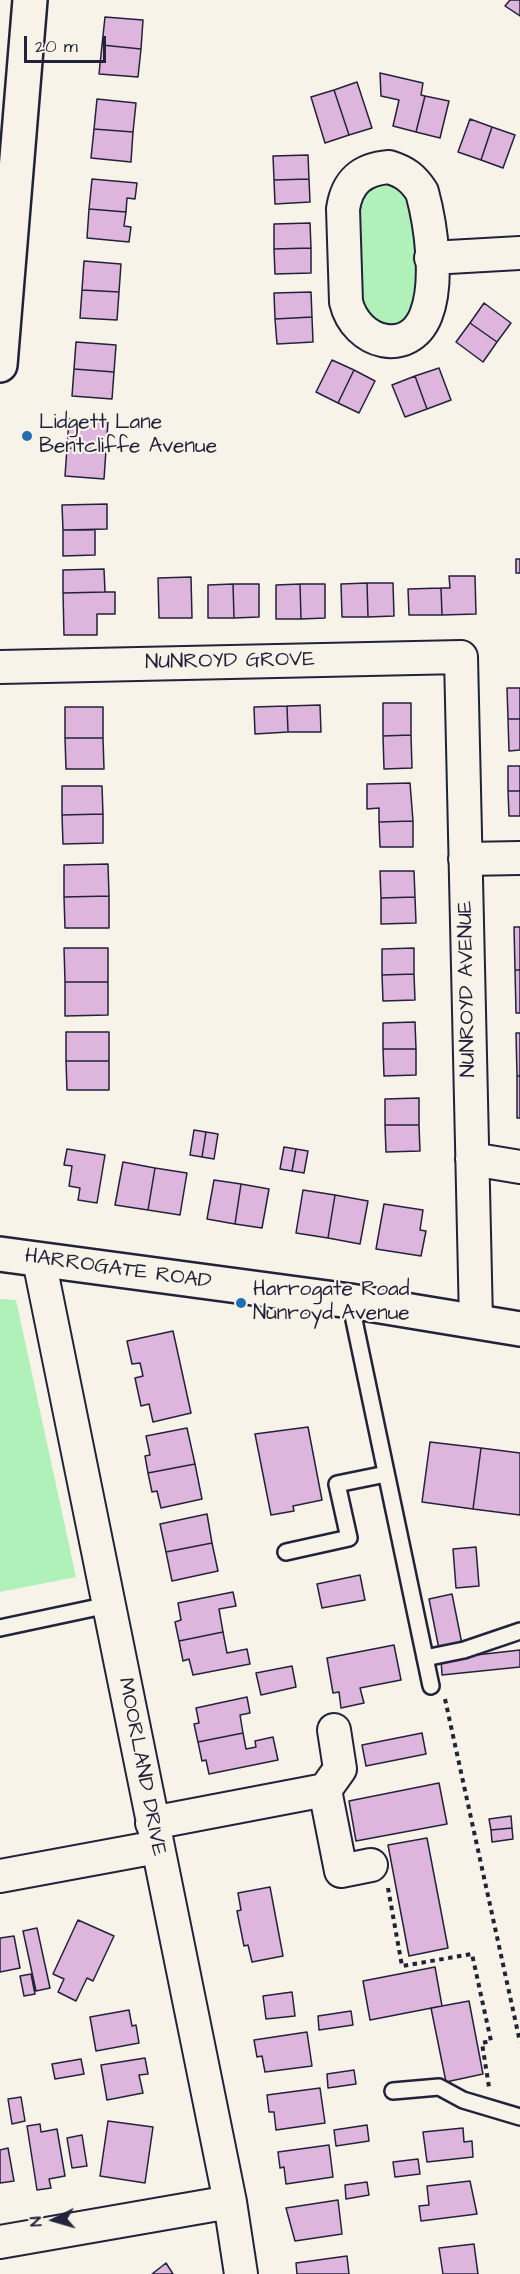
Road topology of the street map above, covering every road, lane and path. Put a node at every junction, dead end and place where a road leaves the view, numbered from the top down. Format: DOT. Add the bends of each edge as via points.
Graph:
graph roads {
  1 [pos="30,0"];
  2 [pos="520,254"];
  3 [pos="431,258"];
  4 [pos="4,263"];
  5 [pos="0,365"];
  6 [pos="461,657"];
  7 [pos="0,667"];
  8 [pos="520,858"];
  9 [pos="465,859"];
  10 [pos="472,1160"];
  11 [pos="520,1167"];
  12 [pos="0,1254"];
  13 [pos="39,1260"];
  14 [pos="350,1301"];
  15 [pos="476,1321"];
  16 [pos="520,1329"];
  17 [pos="386,1474"];
  18 [pos="286,1552"];
  19 [pos="108,1605"];
  20 [pos="0,1628"];
  21 [pos="520,1631"];
  22 [pos="425,1658"];
  23 [pos="431,1686"];
  24 [pos="334,1730"];
  25 [pos="325,1790"];
  26 [pos="154,1835"];
  27 [pos="371,1865"];
  28 [pos="0,1876"];
  29 [pos="520,2042"];
  30 [pos="393,2091"];
  31 [pos="463,2100"];
  32 [pos="520,2117"];
  33 [pos="230,2202"];
  34 [pos="0,2242"];
  35 [pos="241,2274"];
  1 -- 4 [label="street"];
  2 -- 3 [label="street"];
  3 -- 3 [label="street" via="434,282 429,305 417,329 400,339 380,340 357,327 346,302 343,209 352,183 376,168 389,167 414,180 425,205"];
  4 -- 5 [label="street"];
  6 -- 7 [label="street, NUNROYD GROVE"];
  6 -- 9 [label="street, NUNROYD AVENUE"];
  8 -- 9 [label="street"];
  9 -- 10 [label="street, NUNROYD AVENUE"];
  10 -- 11 [label="street"];
  10 -- 15 [label="street, NUNROYD AVENUE"];
  12 -- 13 [label="street, HARROGATE ROAD"];
  13 -- 14 [label="street, HARROGATE ROAD"];
  13 -- 19 [label="street, MOORLAND DRIVE"];
  14 -- 15 [label="street, HARROGATE ROAD"];
  14 -- 17 [label="lane"];
  15 -- 16 [label="street, HARROGATE ROAD"];
  17 -- 18 [label="lane" via="337,1484 349,1538"];
  17 -- 22 [label="lane"];
  19 -- 20 [label="lane"];
  19 -- 26 [label="street, MOORLAND DRIVE"];
  21 -- 22 [label="lane"];
  22 -- 23 [label="lane"];
  23 -- 29 [label="path" via="446,1700"];
  24 -- 25 [label="street" via="340,1769"];
  25 -- 26 [label="street"];
  25 -- 27 [label="street" via="341,1871"];
  26 -- 28 [label="street"];
  26 -- 33 [label="street, MOORLAND DRIVE"];
  27 -- 31 [label="path" via="384,1863 402,1966 472,1954 491,2041 482,2043 490,2089"];
  30 -- 31 [label="lane" via="439,2087"];
  31 -- 32 [label="lane"];
  33 -- 34 [label="street"];
  33 -- 35 [label="street, MOORLAND DRIVE"];
}
